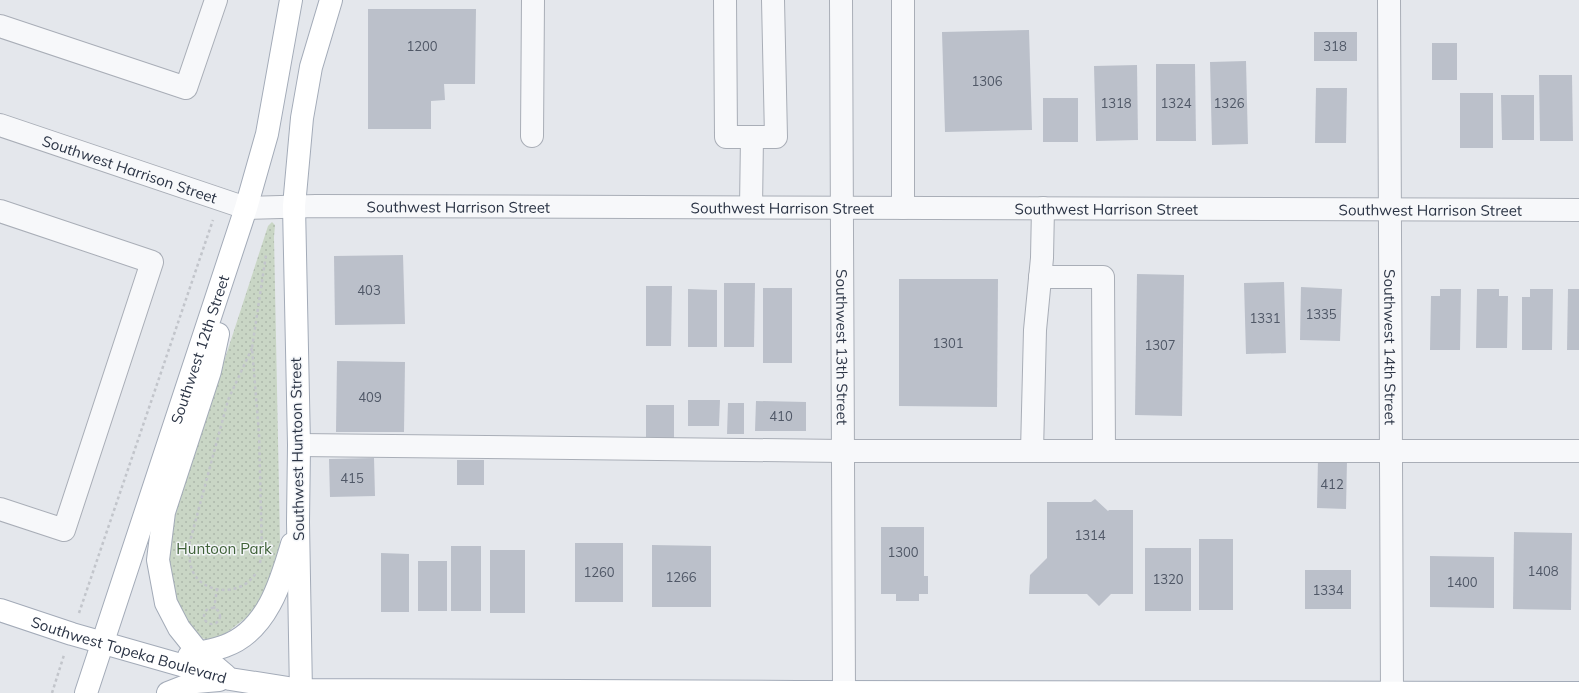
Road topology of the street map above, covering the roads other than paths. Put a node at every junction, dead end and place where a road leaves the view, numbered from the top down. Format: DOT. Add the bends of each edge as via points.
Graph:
graph roads {
  1 [pos="216,0"];
  2 [pos="291,0"];
  3 [pos="331,0"];
  4 [pos="532,0"];
  5 [pos="725,0"];
  6 [pos="773,0"];
  7 [pos="841,0"];
  8 [pos="903,0"];
  9 [pos="1389,0"];
  10 [pos="0,26"];
  11 [pos="0,126"];
  12 [pos="532,136"];
  13 [pos="752,137"];
  14 [pos="294,206"];
  15 [pos="751,207"];
  16 [pos="246,208"];
  17 [pos="842,208"];
  18 [pos="903,208"];
  19 [pos="1043,208"];
  20 [pos="1389,209"];
  21 [pos="1579,210"];
  22 [pos="0,211"];
  23 [pos="1040,277"];
  24 [pos="299,445"];
  25 [pos="843,451"];
  26 [pos="1032,451"];
  27 [pos="1104,451"];
  28 [pos="1390,451"];
  29 [pos="1579,451"];
  30 [pos="0,509"];
  31 [pos="298,522"];
  32 [pos="0,610"];
  33 [pos="103,643"];
  34 [pos="199,653"];
  35 [pos="167,662"];
  36 [pos="230,679"];
  37 [pos="202,687"];
  38 [pos="301,691"];
  39 [pos="844,692"];
  40 [pos="86,693"];
  41 [pos="168,693"];
  42 [pos="1392,693"];
  43 [pos="1579,693"];
  1 -- 10 [label="street" via="186,88"];
  2 -- 16 [label="main road, Southwest 12th Street" via="267,134"];
  3 -- 14 [label="main road" via="311,67 302,118"];
  4 -- 12 [label="street"];
  5 -- 13 [label="street" via="726,137"];
  6 -- 13 [label="street" via="776,137"];
  7 -- 17 [label="street, Southwest 13th Street"];
  8 -- 18 [label="street"];
  9 -- 20 [label="street, Southwest 14th Street"];
  11 -- 16 [label="street, Southwest Harrison Street"];
  13 -- 15 [label="street"];
  14 -- 15 [label="street, Southwest Harrison Street"];
  14 -- 16 [label="street, Southwest Harrison Street"];
  14 -- 24 [label="main road, Southwest Huntoon Street"];
  15 -- 17 [label="street, Southwest Harrison Street"];
  16 -- 33 [label="main road, Southwest 12th Street"];
  16 -- 34 [label="main road" via="210,371 164,512 160,541 158,560 166,603 179,628"];
  17 -- 18 [label="street, Southwest Harrison Street"];
  17 -- 25 [label="street, Southwest 13th Street"];
  18 -- 19 [label="street, Southwest Harrison Street"];
  19 -- 20 [label="street, Southwest Harrison Street"];
  19 -- 23 [label="street"];
  20 -- 21 [label="street, Southwest Harrison Street"];
  20 -- 28 [label="street, Southwest 14th Street"];
  22 -- 30 [label="street" via="152,262 64,530"];
  23 -- 26 [label="street" via="1035,330"];
  23 -- 27 [label="street" via="1103,277"];
  24 -- 25 [label="street"];
  24 -- 31 [label="main road, Southwest Huntoon Street"];
  25 -- 26 [label="street"];
  25 -- 39 [label="street, Southwest 13th Street"];
  26 -- 27 [label="street"];
  27 -- 28 [label="street"];
  28 -- 29 [label="street"];
  28 -- 42 [label="street, Southwest 14th Street"];
  31 -- 34 [label="main road" via="278,588 268,608 252,629 238,639"];
  31 -- 38 [label="main road, Southwest Huntoon Street"];
  32 -- 33 [label="main road, Southwest Topeka Boulevard"];
  33 -- 35 [label="main road, Southwest Topeka Boulevard"];
  33 -- 40 [label="main road, Southwest 12th Street"];
  34 -- 35 [label="main road"];
  34 -- 36 [label="main road"];
  35 -- 36 [label="main road, Southwest Topeka Boulevard"];
  35 -- 37 [label="main road"];
  36 -- 37 [label="main road"];
  36 -- 38 [label="main road, Southwest Topeka Boulevard"];
  37 -- 41 [label="main road"];
  38 -- 39 [label="main road, Southwest Topeka Boulevard"];
  39 -- 42 [label="main road, Southwest Topeka Boulevard"];
  42 -- 43 [label="main road, Southwest Topeka Boulevard"];
}
